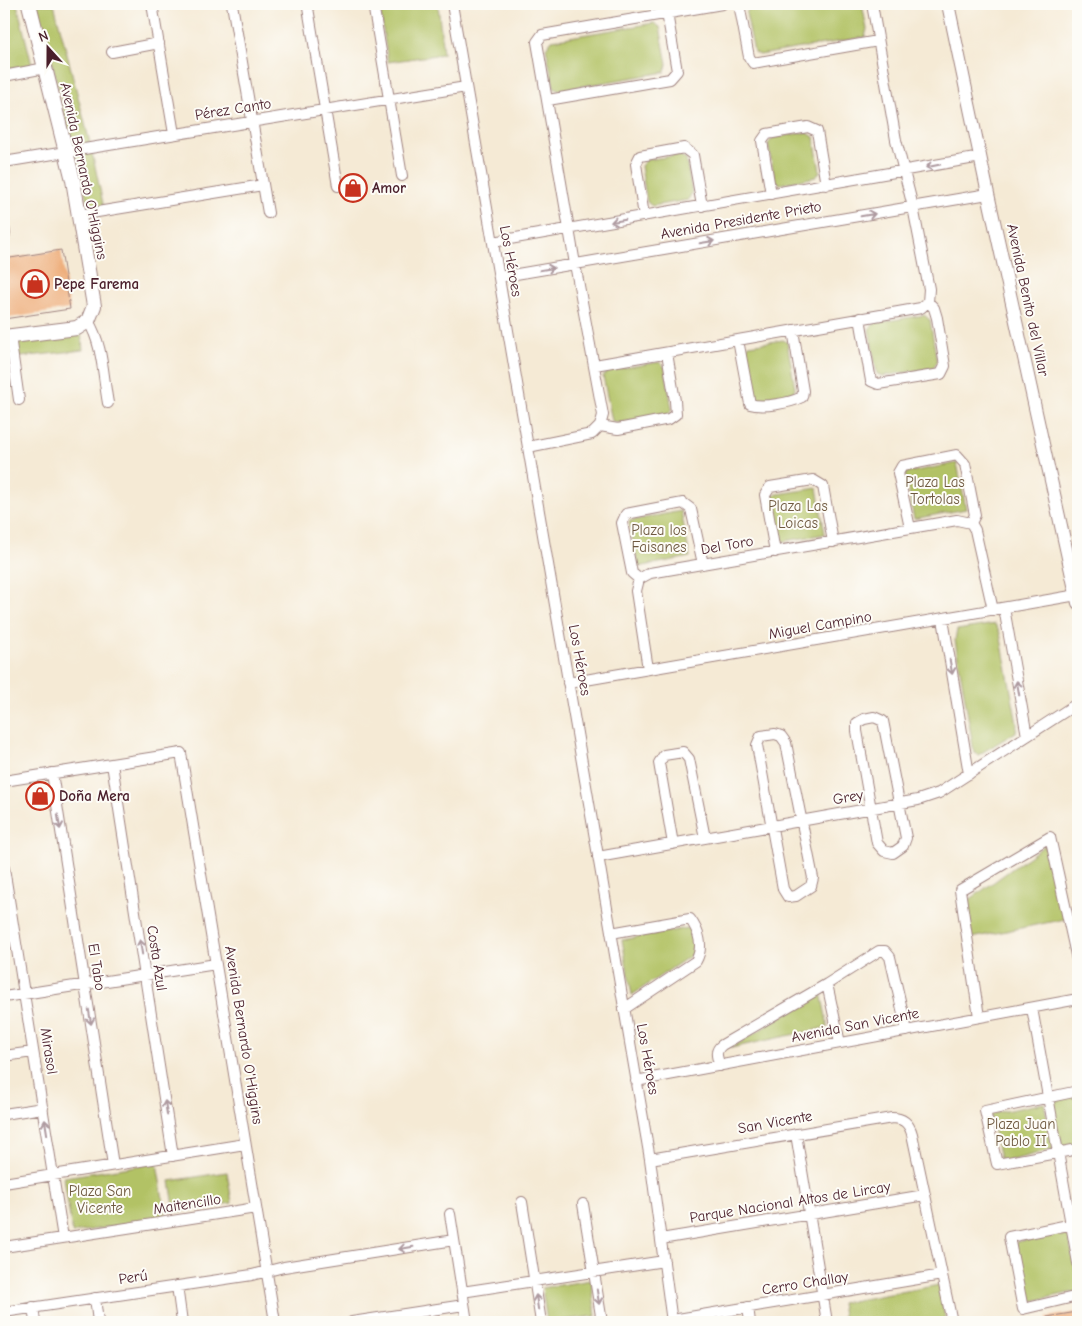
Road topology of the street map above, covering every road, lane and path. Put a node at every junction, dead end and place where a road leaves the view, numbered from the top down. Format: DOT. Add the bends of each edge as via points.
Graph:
graph roads {
  1 [pos="29,4"];
  2 [pos="152,4"];
  3 [pos="232,4"];
  4 [pos="373,4"];
  5 [pos="452,4"];
  6 [pos="722,4"];
  7 [pos="739,4"];
  8 [pos="872,4"];
  9 [pos="948,4"];
  10 [pos="308,8"];
  11 [pos="667,13"];
  12 [pos="878,41"];
  13 [pos="159,43"];
  14 [pos="112,52"];
  15 [pos="45,68"];
  16 [pos="4,76"];
  17 [pos="466,87"];
  18 [pos="389,99"];
  19 [pos="548,100"];
  20 [pos="325,110"];
  21 [pos="253,121"];
  22 [pos="174,134"];
  23 [pos="66,151"];
  24 [pos="981,157"];
  25 [pos="4,162"];
  26 [pos="903,172"];
  27 [pos="402,176"];
  28 [pos="264,185"];
  29 [pos="826,185"];
  30 [pos="338,186"];
  31 [pos="771,194"];
  32 [pos="988,194"];
  33 [pos="702,206"];
  34 [pos="913,208"];
  35 [pos="268,213"];
  36 [pos="79,215"];
  37 [pos="644,216"];
  38 [pos="569,229"];
  39 [pos="493,242"];
  40 [pos="575,264"];
  41 [pos="499,277"];
  42 [pos="928,302"];
  43 [pos="860,318"];
  44 [pos="88,321"];
  45 [pos="793,330"];
  46 [pos="7,336"];
  47 [pos="738,340"];
  48 [pos="667,353"];
  49 [pos="595,365"];
  50 [pos="19,400"];
  51 [pos="108,403"];
  52 [pos="600,426"];
  53 [pos="528,447"];
  54 [pos="972,523"];
  55 [pos="910,528"];
  56 [pos="833,542"];
  57 [pos="775,552"];
  58 [pos="702,564"];
  59 [pos="638,579"];
  60 [pos="1077,599"];
  61 [pos="999,609"];
  62 [pos="943,619"];
  63 [pos="648,669"];
  64 [pos="568,683"];
  65 [pos="1078,703"];
  66 [pos="1027,736"];
  67 [pos="112,764"];
  68 [pos="52,774"];
  69 [pos="969,774"];
  70 [pos="4,781"];
  71 [pos="899,803"];
  72 [pos="870,809"];
  73 [pos="802,821"];
  74 [pos="772,826"];
  75 [pos="705,838"];
  76 [pos="673,844"];
  77 [pos="598,857"];
  78 [pos="4,868"];
  79 [pos="611,933"];
  80 [pos="15,936"];
  81 [pos="4,938"];
  82 [pos="216,964"];
  83 [pos="1078,964"];
  84 [pos="145,975"];
  85 [pos="85,984"];
  86 [pos="827,984"];
  87 [pos="24,993"];
  88 [pos="4,996"];
  89 [pos="1078,999"];
  90 [pos="1032,1008"];
  91 [pos="624,1009"];
  92 [pos="979,1017"];
  93 [pos="908,1031"];
  94 [pos="840,1043"];
  95 [pos="34,1052"];
  96 [pos="4,1056"];
  97 [pos="720,1066"];
  98 [pos="636,1081"];
  99 [pos="1078,1092"];
  100 [pos="1048,1098"];
  101 [pos="43,1108"];
  102 [pos="4,1114"];
  103 [pos="796,1134"];
  104 [pos="245,1144"];
  105 [pos="1078,1149"];
  106 [pos="1058,1154"];
  107 [pos="174,1156"];
  108 [pos="650,1159"];
  109 [pos="113,1165"];
  110 [pos="54,1175"];
  111 [pos="4,1183"];
  112 [pos="925,1195"];
  113 [pos="522,1202"];
  114 [pos="583,1204"];
  115 [pos="256,1208"];
  116 [pos="450,1214"];
  117 [pos="810,1214"];
  118 [pos="1074,1224"];
  119 [pos="63,1238"];
  120 [pos="661,1239"];
  121 [pos="454,1240"];
  122 [pos="4,1247"];
  123 [pos="664,1262"];
  124 [pos="1078,1263"];
  125 [pos="267,1271"];
  126 [pos="594,1272"];
  127 [pos="942,1275"];
  128 [pos="534,1281"];
  129 [pos="177,1286"];
  130 [pos="462,1292"];
  131 [pos="823,1295"];
  132 [pos="1078,1296"];
  133 [pos="95,1298"];
  134 [pos="464,1305"];
  135 [pos="33,1307"];
  136 [pos="748,1307"];
  137 [pos="4,1312"];
  138 [pos="672,1321"];
  139 [pos="35,1322"];
  140 [pos="98,1322"];
  141 [pos="182,1322"];
  142 [pos="275,1322"];
  143 [pos="352,1322"];
  144 [pos="467,1322"];
  145 [pos="541,1322"];
  146 [pos="602,1322"];
  147 [pos="750,1322"];
  148 [pos="827,1322"];
  149 [pos="952,1322"];
  1 -- 15 [label="main road, Avenida Bernardo O'Higgins"];
  2 -- 13 [label="street"];
  3 -- 21 [label="street"];
  4 -- 18 [label="street"];
  5 -- 17 [label="street, Los Héroes"];
  6 -- 11 [label="street"];
  7 -- 12 [label="street" via="753,64"];
  8 -- 12 [label="street"];
  9 -- 24 [label="street, Avenida Benito del Villar"];
  10 -- 20 [label="street"];
  11 -- 19 [label="street" via="677,71 670,79"];
  11 -- 19 [label="street" via="542,35 537,42"];
  12 -- 26 [label="street"];
  13 -- 14 [label="street"];
  13 -- 22 [label="street"];
  15 -- 16 [label="street"];
  15 -- 23 [label="main road, Avenida Bernardo O'Higgins"];
  17 -- 18 [label="street, Pérez Canto"];
  17 -- 39 [label="street, Los Héroes"];
  18 -- 20 [label="street, Pérez Canto"];
  18 -- 27 [label="street"];
  19 -- 38 [label="street"];
  20 -- 21 [label="street, Pérez Canto"];
  20 -- 30 [label="street"];
  21 -- 22 [label="street, Pérez Canto"];
  21 -- 28 [label="street"];
  22 -- 23 [label="street, Pérez Canto"];
  23 -- 25 [label="street, Pérez Canto"];
  23 -- 36 [label="main road, Avenida Bernardo O'Higgins"];
  24 -- 26 [label="street, Avenida Presidente Prieto, one-way"];
  24 -- 32 [label="street, Avenida Benito del Villar"];
  26 -- 29 [label="street, Avenida Presidente Prieto"];
  26 -- 34 [label="street"];
  28 -- 35 [label="street"];
  28 -- 36 [label="street"];
  29 -- 31 [label="street, Avenida Presidente Prieto"];
  29 -- 31 [label="street" via="817,131 808,127 766,134 762,141"];
  31 -- 33 [label="street, Avenida Presidente Prieto"];
  32 -- 34 [label="street, Avenida Presidente Prieto"];
  32 -- 60 [label="street, Avenida Benito del Villar"];
  33 -- 37 [label="street, Avenida Presidente Prieto"];
  33 -- 37 [label="street" via="693,156 684,148 640,156 636,164"];
  40 -- 34 [label="street, Avenida Presidente Prieto, one-way"];
  34 -- 42 [label="street"];
  36 -- 44 [label="main road, Avenida Bernardo O'Higgins" via="94,301"];
  37 -- 38 [label="street, Avenida Presidente Prieto, one-way"];
  38 -- 39 [label="street, Avenida Presidente Prieto"];
  38 -- 40 [label="street"];
  39 -- 41 [label="street, Los Héroes"];
  41 -- 40 [label="street, Avenida Presidente Prieto, one-way"];
  40 -- 49 [label="street"];
  41 -- 53 [label="street, Los Héroes"];
  42 -- 43 [label="street" via="921,308"];
  42 -- 43 [label="street" via="937,318 945,366 941,374 878,384 871,381"];
  43 -- 45 [label="street"];
  44 -- 46 [label="main road" via="77,328"];
  44 -- 51 [label="street" via="98,343"];
  45 -- 47 [label="street"];
  45 -- 47 [label="street" via="803,391 802,397 795,401 750,404"];
  46 -- 50 [label="street"];
  47 -- 48 [label="street"];
  48 -- 49 [label="street"];
  48 -- 52 [label="street" via="676,414 669,419 618,429"];
  49 -- 52 [label="street" via="603,415"];
  52 -- 53 [label="street" via="584,437"];
  53 -- 64 [label="street, Los Héroes"];
  54 -- 55 [label="street, Del Toro" via="957,520"];
  54 -- 55 [label="street" via="975,515 965,464 957,455 902,466 898,473"];
  54 -- 61 [label="street"];
  55 -- 56 [label="street, Del Toro"];
  56 -- 57 [label="street, Del Toro"];
  56 -- 57 [label="street" via="823,486 813,480 770,487 765,495"];
  57 -- 58 [label="street, Del Toro"];
  58 -- 59 [label="street, Del Toro" via="650,573"];
  58 -- 59 [label="street" via="691,509 683,503 626,514 622,523 632,573"];
  59 -- 63 [label="street" via="636,591"];
  60 -- 61 [label="street, Miguel Campino"];
  61 -- 62 [label="street, Miguel Campino"];
  66 -- 61 [label="street, one-way"];
  62 -- 63 [label="street, Miguel Campino"];
  62 -- 69 [label="street, one-way"];
  63 -- 64 [label="street, Miguel Campino"];
  64 -- 77 [label="street, Los Héroes"];
  65 -- 66 [label="street, Grey"];
  66 -- 69 [label="street, Grey"];
  67 -- 68 [label="street"];
  67 -- 82 [label="street, Avenida Bernardo O'Higgins" via="181,753"];
  84 -- 67 [label="street, Costa Azul, one-way"];
  68 -- 70 [label="street"];
  68 -- 85 [label="street, El Tabo, one-way"];
  69 -- 71 [label="street, Grey" via="939,793"];
  71 -- 72 [label="street, Grey"];
  71 -- 72 [label="street" via="906,838 903,846 893,852 884,851 876,843"];
  71 -- 72 [label="street" via="883,722 874,717 864,719 857,723 857,731"];
  72 -- 73 [label="street, Grey"];
  73 -- 74 [label="street, Grey"];
  73 -- 74 [label="street" via="813,878 811,886 796,896 788,897 783,889"];
  73 -- 74 [label="street" via="786,743 775,734 761,736 757,745"];
  74 -- 75 [label="street, Grey"];
  75 -- 76 [label="street, Grey"];
  75 -- 76 [label="street" via="689,759 683,752 664,755 660,763"];
  76 -- 77 [label="street, Grey"];
  77 -- 79 [label="street, Los Héroes"];
  78 -- 80 [label="street, Mirasol"];
  79 -- 91 [label="street, Los Héroes"];
  79 -- 91 [label="street" via="690,919 697,928 701,952 696,960"];
  80 -- 81 [label="street"];
  80 -- 87 [label="street, Mirasol"];
  82 -- 84 [label="street"];
  82 -- 104 [label="street, Avenida Bernardo O'Higgins"];
  83 -- 92 [label="street" via="1050,837 960,890"];
  84 -- 85 [label="street"];
  107 -- 84 [label="street, Costa Azul, one-way"];
  85 -- 87 [label="street"];
  85 -- 109 [label="street, El Tabo, one-way"];
  86 -- 93 [label="street" via="879,951 885,951 890,957"];
  86 -- 94 [label="street"];
  86 -- 97 [label="street" via="717,1048"];
  87 -- 88 [label="street"];
  87 -- 95 [label="street, Mirasol"];
  89 -- 90 [label="street, Avenida San Vicente"];
  90 -- 92 [label="street, Avenida San Vicente"];
  90 -- 100 [label="street"];
  91 -- 98 [label="street, Los Héroes"];
  92 -- 93 [label="street, Avenida San Vicente"];
  93 -- 94 [label="street, Avenida San Vicente"];
  94 -- 97 [label="street, Avenida San Vicente"];
  95 -- 96 [label="street"];
  95 -- 101 [label="street, Mirasol"];
  97 -- 98 [label="street, Avenida San Vicente"];
  98 -- 108 [label="street, Los Héroes"];
  99 -- 100 [label="street"];
  100 -- 106 [label="street"];
  100 -- 106 [label="street" via="985,1111 997,1164"];
  101 -- 102 [label="street"];
  110 -- 101 [label="street, Mirasol, one-way"];
  103 -- 108 [label="street, San Vicente"];
  103 -- 112 [label="street, San Vicente" via="892,1118 905,1122 910,1129"];
  103 -- 117 [label="street"];
  104 -- 107 [label="street"];
  104 -- 115 [label="street, Avenida Bernardo O'Higgins"];
  105 -- 106 [label="street"];
  106 -- 118 [label="street"];
  107 -- 109 [label="street"];
  108 -- 120 [label="street, Los Héroes"];
  109 -- 110 [label="street"];
  110 -- 111 [label="street"];
  110 -- 119 [label="street, Mirasol"];
  112 -- 117 [label="street, Parque Nacional Altos de Lircay"];
  112 -- 127 [label="street"];
  113 -- 128 [label="street"];
  114 -- 126 [label="street"];
  115 -- 119 [label="street, Maitencillo"];
  115 -- 125 [label="street, Avenida Bernardo O'Higgins"];
  116 -- 121 [label="street"];
  117 -- 120 [label="street, Parque Nacional Altos de Lircay"];
  117 -- 131 [label="street"];
  118 -- 124 [label="street"];
  118 -- 132 [label="street" via="1009,1237 1023,1309"];
  119 -- 122 [label="street, Maitencillo"];
  120 -- 123 [label="street, Los Héroes"];
  121 -- 125 [label="street, Perú, one-way"];
  121 -- 130 [label="street"];
  123 -- 126 [label="street"];
  123 -- 138 [label="street, Los Héroes"];
  125 -- 129 [label="street, Perú"];
  125 -- 142 [label="street, Avenida Bernardo O'Higgins"];
  126 -- 128 [label="street"];
  126 -- 146 [label="street, one-way"];
  127 -- 131 [label="street, Cerro Challay"];
  127 -- 149 [label="street"];
  128 -- 130 [label="street"];
  145 -- 128 [label="street, one-way"];
  129 -- 133 [label="street, Perú"];
  129 -- 141 [label="street"];
  130 -- 134 [label="street"];
  131 -- 136 [label="street, Cerro Challay"];
  131 -- 148 [label="street"];
  133 -- 135 [label="street, Perú"];
  133 -- 140 [label="street"];
  134 -- 143 [label="street"];
  134 -- 144 [label="street"];
  135 -- 137 [label="street, Perú"];
  135 -- 139 [label="street"];
  136 -- 138 [label="street, Cerro Challay"];
  136 -- 147 [label="street"];
}
